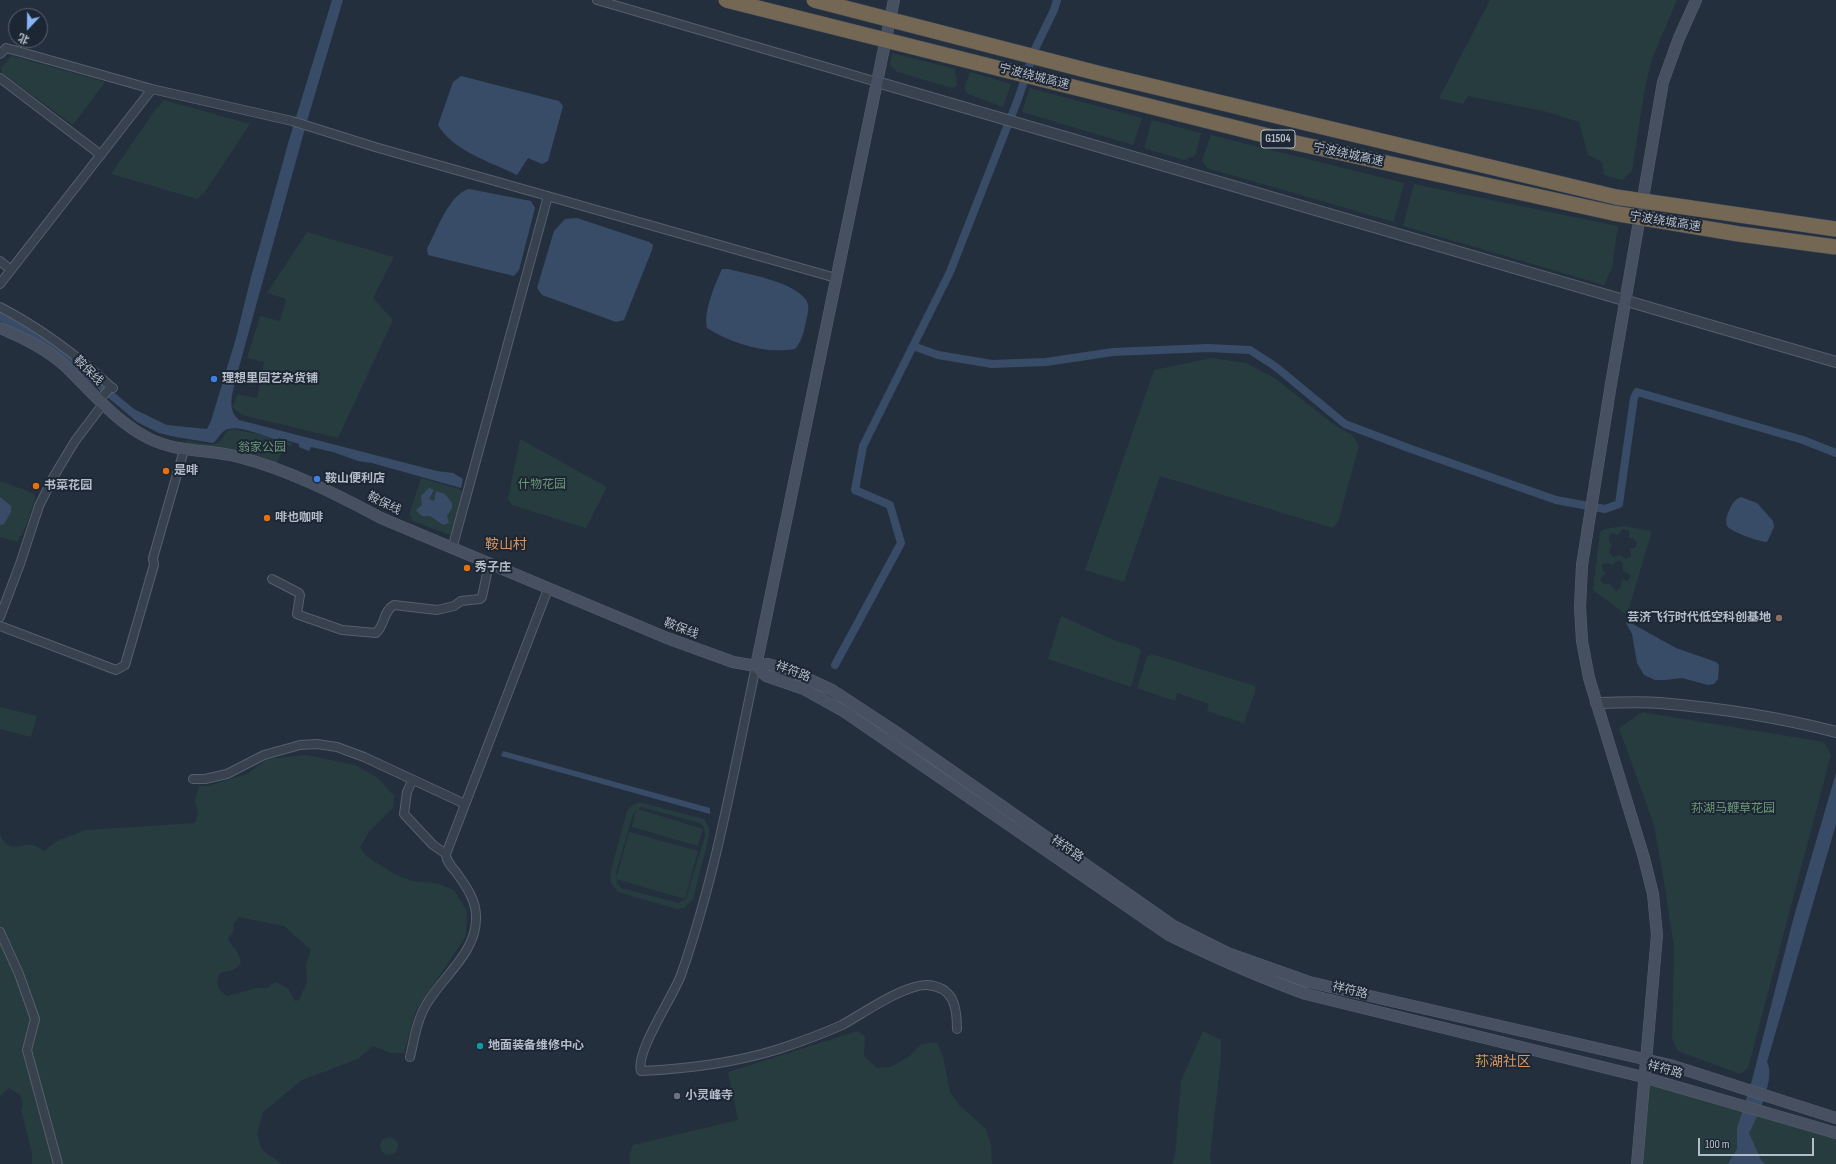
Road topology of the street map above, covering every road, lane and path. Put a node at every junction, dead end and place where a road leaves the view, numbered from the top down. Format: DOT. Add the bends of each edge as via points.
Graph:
graph roads {
  1 [pos="597,0"];
  2 [pos="726,0"];
  3 [pos="814,0"];
  4 [pos="894,0"];
  5 [pos="1696,0"];
  6 [pos="0,54"];
  7 [pos="0,78"];
  8 [pos="877,82"];
  9 [pos="152,89"];
  10 [pos="101,155"];
  11 [pos="548,196"];
  12 [pos="1836,229"];
  13 [pos="1836,247"];
  14 [pos="0,261"];
  15 [pos="11,270"];
  16 [pos="836,278"];
  17 [pos="0,284"];
  18 [pos="1626,301"];
  19 [pos="0,307"];
  20 [pos="0,328"];
  21 [pos="1836,362"];
  22 [pos="101,400"];
  23 [pos="184,450"];
  24 [pos="452,549"];
  25 [pos="489,564"];
  26 [pos="272,579"];
  27 [pos="548,589"];
  28 [pos="0,617"];
  29 [pos="0,626"];
  30 [pos="756,666"];
  31 [pos="1596,703"];
  32 [pos="1836,732"];
  33 [pos="192,779"];
  34 [pos="412,780"];
  35 [pos="464,804"];
  36 [pos="446,854"];
  37 [pos="0,932"];
  38 [pos="957,1029"];
  39 [pos="410,1057"];
  40 [pos="1645,1060"];
  41 [pos="1643,1077"];
  42 [pos="1836,1118"];
  43 [pos="1836,1133"];
  44 [pos="58,1164"];
  45 [pos="1637,1164"];
  1 -- 8 [label="street"];
  2 -- 13 [label="highway, 宁波绕城高速 / G1504, bridge" via="1296,144 1614,213"];
  3 -- 12 [label="highway, 宁波绕城高速 / G1504, bridge" via="1109,76 1616,197"];
  4 -- 8 [label="main road"];
  5 -- 18 [label="main road" via="1678,38 1663,82"];
  6 -- 9 [label="street" via="6,48"];
  7 -- 10 [label="street"];
  8 -- 16 [label="main road"];
  8 -- 18 [label="street"];
  9 -- 10 [label="street"];
  9 -- 11 [label="street" via="292,121"];
  10 -- 15 [label="street"];
  11 -- 16 [label="street"];
  11 -- 24 [label="street"];
  14 -- 15 [label="street"];
  15 -- 17 [label="street"];
  16 -- 30 [label="main road"];
  18 -- 21 [label="street"];
  18 -- 31 [label="main road" via="1582,565 1582,641 1588,678"];
  19 -- 22 [label="street" via="52,337 112,388"];
  20 -- 22 [label="main road, 鞍保线" via="47,352"];
  22 -- 23 [label="main road, 鞍保线" via="132,429 164,445"];
  22 -- 28 [label="street" via="54,476 39,506"];
  23 -- 24 [label="main road, 鞍保线" via="237,456 266,465"];
  23 -- 29 [label="street" via="153,558 152,572 125,665 121,669 116,670"];
  24 -- 25 [label="main road, 鞍保线"];
  25 -- 26 [label="street" via="480,599 461,601 454,606 437,610 394,605 389,608 380,630 376,633 342,630 300,616 296,609 299,593"];
  25 -- 27 [label="main road, 鞍保线"];
  27 -- 30 [label="main road, 鞍保线" via="667,638 733,662"];
  27 -- 35 [label="street"];
  30 -- 38 [label="street" via="720,840 695,933 680,978 646,1045 639,1064 641,1071 697,1067 779,1049 841,1025 912,987 926,985 948,994 955,1002"];
  30 -- 40 [label="main road, 祥符路" via="768,664 789,670 838,694 1172,925 1230,954 1309,982"];
  30 -- 41 [label="main road, 祥符路" via="766,676 804,689 845,712 1169,935 1225,963 1306,994"];
  31 -- 32 [label="street" via="1659,702 1736,713"];
  31 -- 40 [label="main road" via="1653,894 1657,935"];
  33 -- 34 [label="street" via="227,774 264,755 300,745 317,744 336,747 364,757"];
  34 -- 35 [label="street"];
  34 -- 36 [label="street" via="407,792 404,814 433,845"];
  35 -- 36 [label="street"];
  36 -- 39 [label="street" via="446,859 472,898 476,920 472,940 422,1013"];
  37 -- 44 [label="street" via="35,1018 27,1050"];
  40 -- 41 [label="main road"];
  40 -- 42 [label="main road, 祥符路" via="1670,1065"];
  41 -- 43 [label="main road, 祥符路"];
  41 -- 45 [label="main road"];
}
